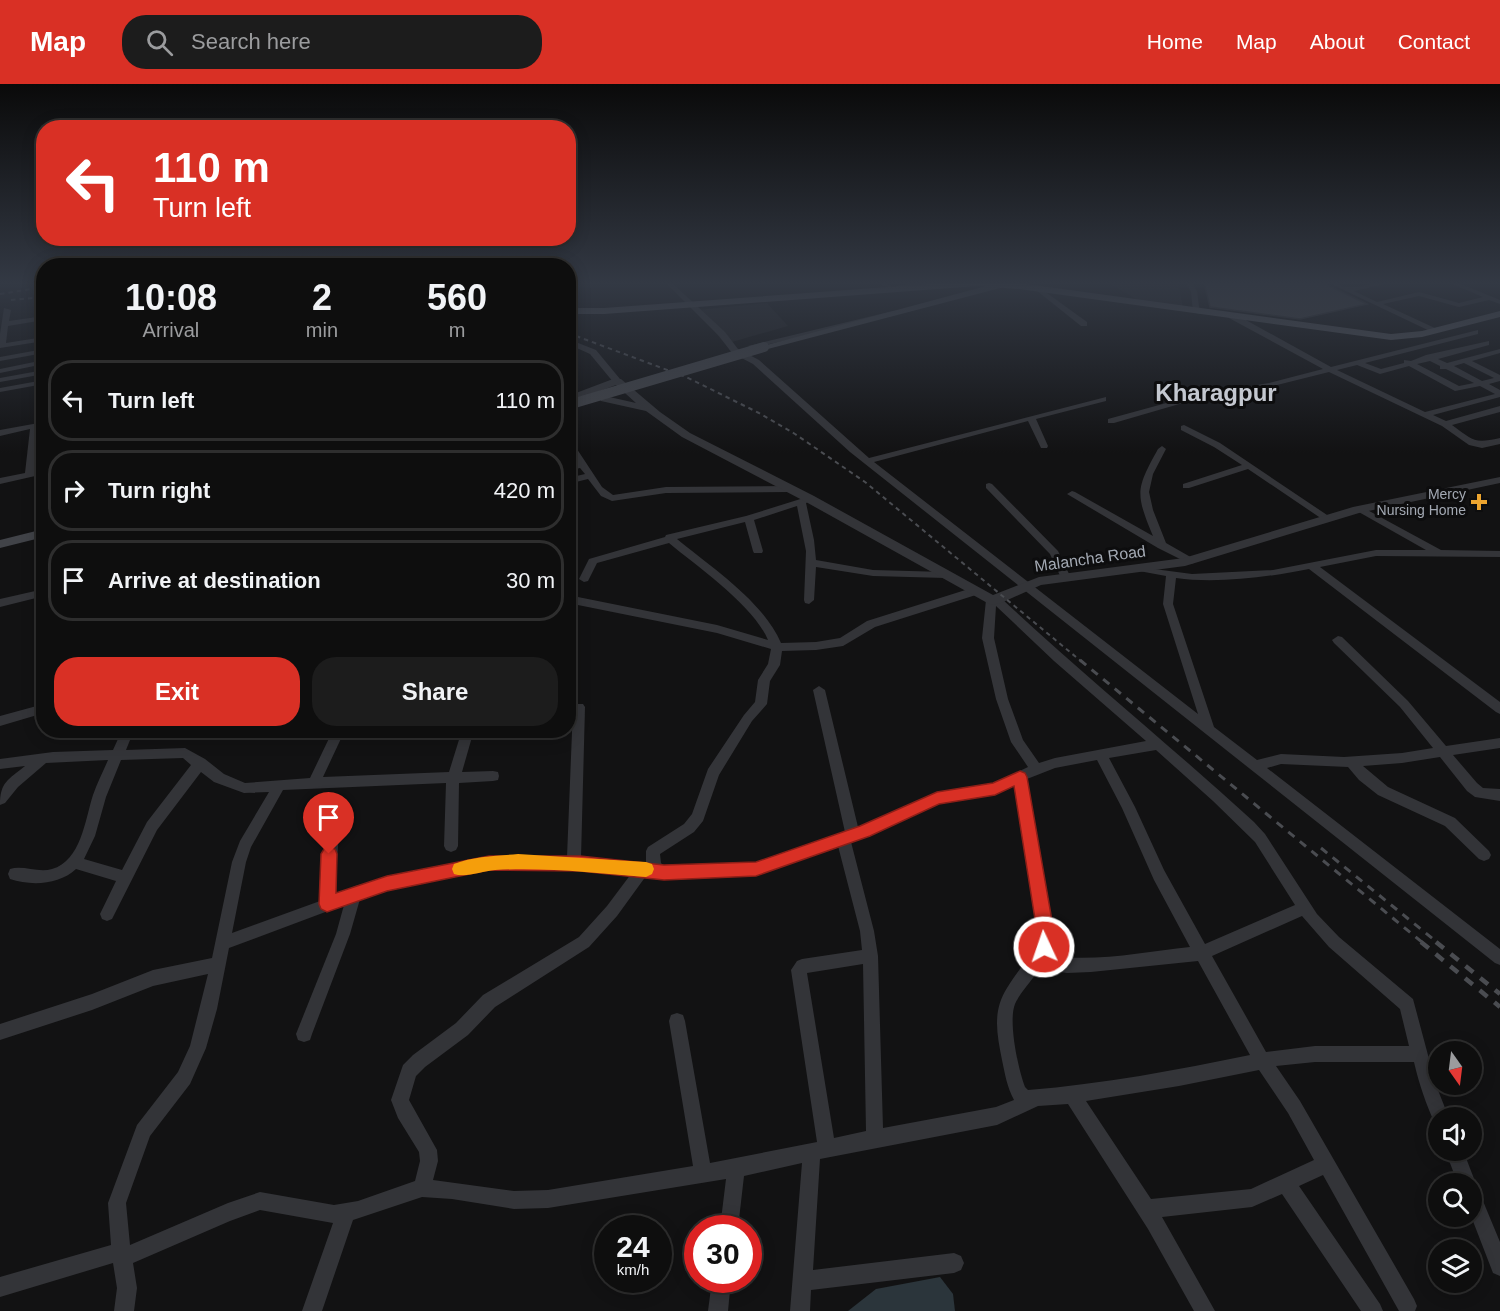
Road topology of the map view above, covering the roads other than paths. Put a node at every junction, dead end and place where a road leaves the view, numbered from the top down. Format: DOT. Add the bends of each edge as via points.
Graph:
graph roads {
  1 [pos="726,339"];
  2 [pos="782,339"];
  3 [pos="794,339"];
  4 [pos="813,339"];
  5 [pos="1275,339"];
  6 [pos="1482,339"];
  7 [pos="36,340"];
  8 [pos="1450,340"];
  9 [pos="1486,343"];
  10 [pos="16,344"];
  11 [pos="1431,344"];
  12 [pos="576,345"];
  13 [pos="1,346"];
  14 [pos="1467,348"];
  15 [pos="1414,349"];
  16 [pos="735,351"];
  17 [pos="1500,351"];
  18 [pos="36,352"];
  19 [pos="1448,353"];
  20 [pos="1392,355"];
  21 [pos="12,356"];
  22 [pos="1483,356"];
  23 [pos="747,357"];
  24 [pos="1432,358"];
  25 [pos="0,359"];
  26 [pos="1465,361"];
  27 [pos="1359,363"];
  28 [pos="36,364"];
  29 [pos="1411,364"];
  30 [pos="1500,365"];
  31 [pos="1448,366"];
  32 [pos="4,370"];
  33 [pos="1331,370"];
  34 [pos="1483,370"];
  35 [pos="1425,372"];
  36 [pos="36,373"];
  37 [pos="1464,374"];
  38 [pos="1500,379"];
  39 [pos="0,380"];
  40 [pos="1440,380"];
  41 [pos="617,381"];
  42 [pos="36,383"];
  43 [pos="1482,384"];
  44 [pos="0,390"];
  45 [pos="630,393"];
  46 [pos="1500,394"];
  47 [pos="576,397"];
  48 [pos="605,399"];
  49 [pos="1103,399"];
  50 [pos="576,405"];
  51 [pos="576,405"];
  52 [pos="650,409"];
  53 [pos="1500,409"];
  54 [pos="1427,414"];
  55 [pos="1031,418"];
  56 [pos="1111,421"];
  57 [pos="1445,424"];
  58 [pos="36,426"];
  59 [pos="1184,428"];
  60 [pos="0,433"];
  61 [pos="36,440"];
  62 [pos="1500,441"];
  63 [pos="1044,446"];
  64 [pos="1162,449"];
  65 [pos="576,454"];
  66 [pos="867,461"];
  67 [pos="583,464"];
  68 [pos="576,466"];
  69 [pos="1249,466"];
  70 [pos="36,473"];
  71 [pos="29,474"];
  72 [pos="590,476"];
  73 [pos="576,479"];
  74 [pos="1500,480"];
  75 [pos="0,481"];
  76 [pos="989,486"];
  77 [pos="1185,486"];
  78 [pos="789,489"];
  79 [pos="1072,494"];
  80 [pos="806,501"];
  81 [pos="1360,509"];
  82 [pos="749,518"];
  83 [pos="1328,519"];
  84 [pos="36,535"];
  85 [pos="670,539"];
  86 [pos="0,544"];
  87 [pos="1162,546"];
  88 [pos="758,551"];
  89 [pos="1441,554"];
  90 [pos="1498,557"];
  91 [pos="1190,561"];
  92 [pos="813,563"];
  93 [pos="1310,565"];
  94 [pos="1143,569"];
  95 [pos="946,575"];
  96 [pos="1171,575"];
  97 [pos="1066,578"];
  98 [pos="584,579"];
  99 [pos="1024,586"];
  100 [pos="975,591"];
  101 [pos="36,594"];
  102 [pos="809,600"];
  103 [pos="994,600"];
  104 [pos="576,601"];
  105 [pos="0,603"];
  106 [pos="1338,640"];
  107 [pos="777,647"];
  108 [pos="819,690"];
  109 [pos="579,707"];
  110 [pos="1500,709"];
  111 [pos="36,710"];
  112 [pos="0,721"];
  113 [pos="1210,732"];
  114 [pos="125,738"];
  115 [pos="335,738"];
  116 [pos="466,738"];
  117 [pos="1500,743"];
  118 [pos="1160,744"];
  119 [pos="1442,751"];
  120 [pos="118,754"];
  121 [pos="1101,755"];
  122 [pos="44,758"];
  123 [pos="1351,762"];
  124 [pos="200,763"];
  125 [pos="0,764"];
  126 [pos="1253,766"];
  127 [pos="1036,769"];
  128 [pos="493,776"];
  129 [pos="1020,777"];
  130 [pos="453,778"];
  131 [pos="314,783"];
  132 [pos="278,787"];
  133 [pos="1500,795"];
  134 [pos="0,800"];
  135 [pos="333,814"];
  136 [pos="848,837"];
  137 [pos="451,846"];
  138 [pos="1484,855"];
  139 [pos="72,862"];
  140 [pos="574,863"];
  141 [pos="649,870"];
  142 [pos="15,874"];
  143 [pos="125,877"];
  144 [pos="355,893"];
  145 [pos="327,904"];
  146 [pos="1305,908"];
  147 [pos="107,914"];
  148 [pos="223,943"];
  149 [pos="1202,953"];
  150 [pos="870,956"];
  151 [pos="1500,958"];
  152 [pos="1037,961"];
  153 [pos="218,964"];
  154 [pos="677,1021"];
  155 [pos="0,1032"];
  156 [pos="304,1034"];
  157 [pos="1421,1054"];
  158 [pos="1262,1060"];
  159 [pos="1072,1095"];
  160 [pos="1033,1100"];
  161 [pos="1437,1107"];
  162 [pos="875,1138"];
  163 [pos="819,1150"];
  164 [pos="1327,1164"];
  165 [pos="736,1168"];
  166 [pos="703,1174"];
  167 [pos="1285,1182"];
  168 [pos="422,1188"];
  169 [pos="1146,1209"];
  170 [pos="346,1213"];
  171 [pos="731,1215"];
  172 [pos="1482,1220"];
  173 [pos="121,1254"];
  174 [pos="954,1263"];
  175 [pos="1500,1266"];
  176 [pos="803,1281"];
  177 [pos="0,1287"];
  178 [pos="720,1293"];
  179 [pos="1407,1306"];
  180 [pos="124,1311"];
  181 [pos="312,1311"];
  182 [pos="718,1311"];
  183 [pos="800,1311"];
  184 [pos="1204,1311"];
  185 [pos="1373,1311"];
  1 -- 16 [label="street"];
  2 -- 16 [label="street"];
  3 -- 50 [label="main road, bridge"];
  4 -- 23 [label="street"];
  5 -- 33 [label="street"];
  6 -- 9 [label="street"];
  7 -- 10 [label="street"];
  8 -- 11 [label="street"];
  8 -- 14 [label="street"];
  9 -- 14 [label="street"];
  9 -- 17 [label="street"];
  10 -- 13 [label="street"];
  10 -- 21 [label="street"];
  11 -- 15 [label="street"];
  11 -- 19 [label="street"];
  12 -- 41 [label="street" via="592,352"];
  14 -- 19 [label="street"];
  14 -- 22 [label="street"];
  15 -- 20 [label="street"];
  15 -- 24 [label="street"];
  16 -- 23 [label="street"];
  17 -- 22 [label="street"];
  18 -- 21 [label="street"];
  19 -- 24 [label="street"];
  19 -- 26 [label="street"];
  20 -- 27 [label="street"];
  20 -- 29 [label="street"];
  21 -- 25 [label="street"];
  21 -- 32 [label="street"];
  22 -- 26 [label="street"];
  22 -- 30 [label="street"];
  23 -- 66 [label="street"];
  24 -- 29 [label="street"];
  24 -- 31 [label="street"];
  26 -- 31 [label="street"];
  26 -- 34 [label="street"];
  27 -- 29 [label="street" via="1377,372"];
  27 -- 33 [label="street"];
  28 -- 32 [label="street"];
  29 -- 35 [label="street"];
  30 -- 34 [label="street"];
  31 -- 35 [label="street"];
  31 -- 37 [label="street"];
  33 -- 54 [label="street"];
  33 -- 56 [label="street" via="1192,398"];
  34 -- 37 [label="street"];
  34 -- 38 [label="street"];
  35 -- 40 [label="street"];
  36 -- 39 [label="street"];
  37 -- 40 [label="street"];
  37 -- 43 [label="street"];
  38 -- 43 [label="street"];
  40 -- 43 [label="street" via="1458,389"];
  41 -- 45 [label="street"];
  41 -- 47 [label="street"];
  42 -- 44 [label="street"];
  43 -- 46 [label="street"];
  45 -- 48 [label="street"];
  45 -- 52 [label="street"];
  46 -- 54 [label="street"];
  48 -- 51 [label="street"];
  48 -- 52 [label="street"];
  49 -- 55 [label="street"];
  52 -- 78 [label="street" via="686,435"];
  53 -- 57 [label="street"];
  54 -- 57 [label="street"];
  55 -- 63 [label="street"];
  55 -- 66 [label="street"];
  57 -- 62 [label="street" via="1472,443"];
  58 -- 60 [label="street"];
  59 -- 69 [label="street"];
  61 -- 71 [label="street"];
  64 -- 87 [label="street" via="1144,485 1147,507"];
  65 -- 67 [label="street"];
  66 -- 99 [label="street"];
  67 -- 68 [label="street"];
  67 -- 72 [label="street"];
  69 -- 77 [label="street"];
  69 -- 83 [label="street"];
  70 -- 71 [label="street"];
  71 -- 75 [label="street"];
  72 -- 73 [label="street"];
  72 -- 78 [label="street" via="612,498 666,490"];
  74 -- 81 [label="street, Malancha Road"];
  76 -- 97 [label="street" via="1054,553"];
  78 -- 80 [label="street"];
  79 -- 87 [label="street"];
  80 -- 82 [label="street"];
  80 -- 92 [label="street"];
  80 -- 95 [label="street"];
  81 -- 83 [label="street, Malancha Road"];
  81 -- 89 [label="street"];
  82 -- 85 [label="street" via="672,535"];
  82 -- 88 [label="street"];
  83 -- 91 [label="street, Malancha Road"];
  84 -- 86 [label="main road"];
  85 -- 98 [label="street" via="593,561"];
  85 -- 107 [label="street" via="748,604 770,631"];
  87 -- 91 [label="street"];
  89 -- 90 [label="street"];
  89 -- 93 [label="street" via="1367,554"];
  91 -- 94 [label="street, Malancha Road"];
  92 -- 95 [label="street" via="873,573"];
  92 -- 102 [label="street"];
  93 -- 96 [label="street" via="1273,573"];
  93 -- 110 [label="street"];
  94 -- 96 [label="street"];
  94 -- 97 [label="street, Malancha Road"];
  95 -- 100 [label="street"];
  96 -- 113 [label="street" via="1171,614"];
  97 -- 99 [label="street, Malancha Road"];
  99 -- 103 [label="street, Malancha Road"];
  99 -- 113 [label="street"];
  100 -- 103 [label="street"];
  100 -- 107 [label="street" via="871,624 833,645"];
  101 -- 105 [label="street"];
  103 -- 118 [label="street"];
  103 -- 127 [label="street" via="988,638 1002,699 1017,742"];
  104 -- 107 [label="street" via="717,629"];
  106 -- 119 [label="street" via="1404,704"];
  107 -- 141 [label="street" via="774,665 764,680 761,704 713,772 698,817 689,828 652,851 653,866"];
  108 -- 136 [label="street"];
  109 -- 140 [label="street"];
  111 -- 112 [label="street"];
  113 -- 126 [label="street"];
  114 -- 120 [label="street"];
  115 -- 131 [label="street"];
  116 -- 130 [label="street"];
  117 -- 119 [label="street"];
  118 -- 121 [label="street"];
  118 -- 146 [label="street" via="1260,838"];
  119 -- 123 [label="street"];
  119 -- 133 [label="street" via="1472,787 1488,795"];
  120 -- 122 [label="street"];
  120 -- 124 [label="street" via="185,753"];
  120 -- 139 [label="street" via="102,788 87,839"];
  121 -- 127 [label="street"];
  121 -- 149 [label="street"];
  122 -- 125 [label="street"];
  122 -- 134 [label="street" via="13,783"];
  123 -- 126 [label="street" via="1281,759"];
  123 -- 138 [label="street" via="1383,791 1450,822"];
  124 -- 132 [label="street" via="232,785"];
  124 -- 143 [label="street" via="152,826"];
  126 -- 151 [label="street"];
  127 -- 129 [label="street"];
  128 -- 130 [label="street"];
  129 -- 136 [label="street" via="995,789 937,798"];
  129 -- 152 [label="street" via="1045,932 1044,947"];
  130 -- 131 [label="street"];
  130 -- 137 [label="street"];
  131 -- 132 [label="street"];
  132 -- 148 [label="street" via="245,845"];
  135 -- 145 [label="street"];
  136 -- 141 [label="street" via="756,869 664,873"];
  136 -- 150 [label="street"];
  139 -- 142 [label="street" via="49,876"];
  139 -- 143 [label="street"];
  140 -- 141 [label="street"];
  140 -- 144 [label="street" via="489,863"];
  141 -- 168 [label="street" via="584,942 489,1001 462,1029 410,1071 400,1100 428,1150"];
  143 -- 147 [label="street"];
  144 -- 145 [label="street"];
  144 -- 156 [label="street"];
  145 -- 148 [label="street"];
  146 -- 149 [label="street"];
  146 -- 157 [label="street" via="1334,942 1407,1005"];
  148 -- 153 [label="street"];
  149 -- 152 [label="street" via="1091,965"];
  149 -- 158 [label="street"];
  150 -- 162 [label="street"];
  150 -- 163 [label="street" via="802,966 799,970"];
  152 -- 160 [label="street" via="1011,997 1004,1017 1019,1095"];
  153 -- 155 [label="street" via="153,978"];
  153 -- 173 [label="street" via="193,1059 143,1131 124,1181 116,1214"];
  154 -- 166 [label="street"];
  157 -- 158 [label="street" via="1315,1054"];
  157 -- 161 [label="street"];
  158 -- 159 [label="street"];
  158 -- 164 [label="street"];
  159 -- 160 [label="street"];
  159 -- 169 [label="street"];
  160 -- 162 [label="street" via="997,1116"];
  162 -- 163 [label="street"];
  163 -- 165 [label="street"];
  163 -- 176 [label="street"];
  164 -- 167 [label="street"];
  164 -- 179 [label="street"];
  165 -- 166 [label="street"];
  165 -- 171 [label="street"];
  166 -- 168 [label="street" via="532,1200"];
  167 -- 169 [label="street" via="1252,1198"];
  167 -- 185 [label="street"];
  168 -- 170 [label="street"];
  169 -- 184 [label="street"];
  170 -- 173 [label="street" via="260,1201"];
  170 -- 181 [label="street"];
  172 -- 175 [label="street"];
  173 -- 177 [label="street"];
  173 -- 180 [label="street" via="127,1288"];
  174 -- 176 [label="street"];
  176 -- 183 [label="street"];
  178 -- 182 [label="street"];
}
